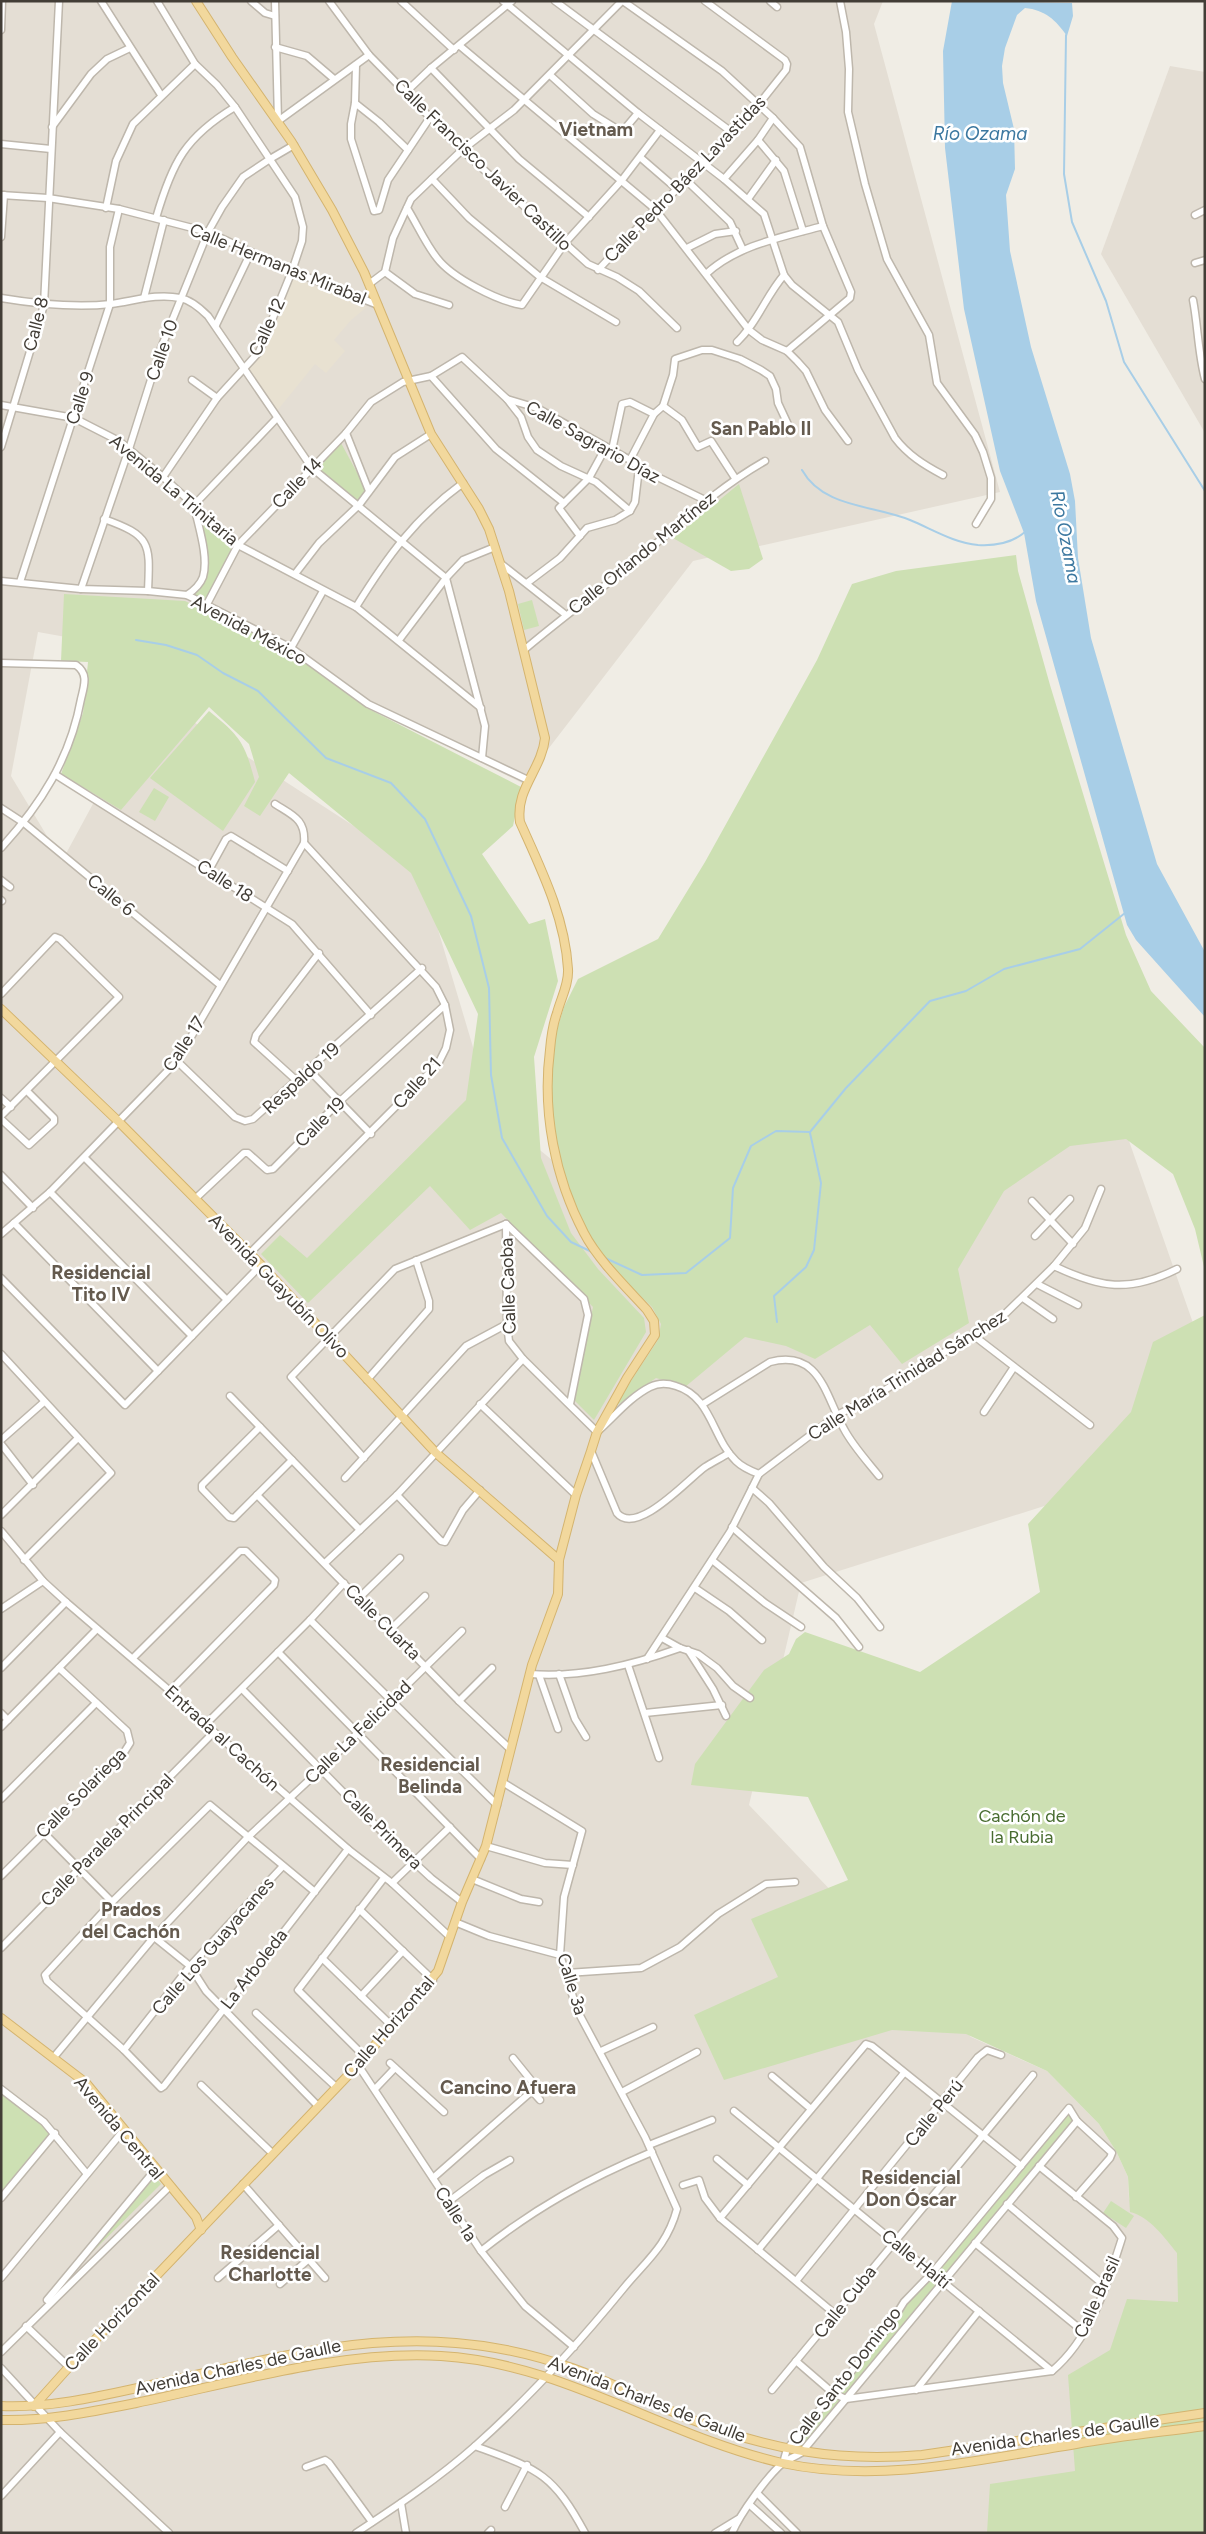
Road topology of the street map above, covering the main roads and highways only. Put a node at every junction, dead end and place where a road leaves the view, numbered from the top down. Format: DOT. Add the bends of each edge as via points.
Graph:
graph roads {
  1 [pos="196,1"];
  2 [pos="1,1009"];
  3 [pos="559,1560"];
  4 [pos="1,2018"];
  5 [pos="201,2230"];
  6 [pos="1,2406"];
  7 [pos="34,2406"];
  8 [pos="1205,2413"];
  9 [pos="1,2420"];
  10 [pos="1205,2426"];
  1 -- 3 [label="main road, Calle Horizontal" via="294,145 332,210 369,284 431,434 479,509 500,563 545,738 545,746 520,798 518,811 549,886 559,918 568,969 550,1050 548,1101 554,1155 585,1234 647,1310 654,1321 655,1335 597,1432"];
  2 -- 3 [label="main road, Avenida Guayubín Olivo" via="119,1122 260,1265 436,1453"];
  3 -- 5 [label="main road, Calle Horizontal" via="558,1594 530,1674 486,1846 438,1971 358,2065"];
  4 -- 5 [label="main road, Avenida Central" via="86,2083 122,2131 196,2217"];
  5 -- 7 [label="main road, Calle Horizontal"];
  6 -- 7 [label="main road, Avenida Charles de Gaulle"];
  7 -- 8 [label="main road, Avenida Charles de Gaulle" via="74,2402 300,2352 419,2341 474,2345 557,2364 689,2419 802,2453 866,2458 922,2455"];
  9 -- 10 [label="main road, Avenida Charles de Gaulle" via="46,2419 375,2356 439,2356 478,2359 546,2376 690,2434 783,2463 835,2471 891,2471 975,2462 1078,2443"];
}
